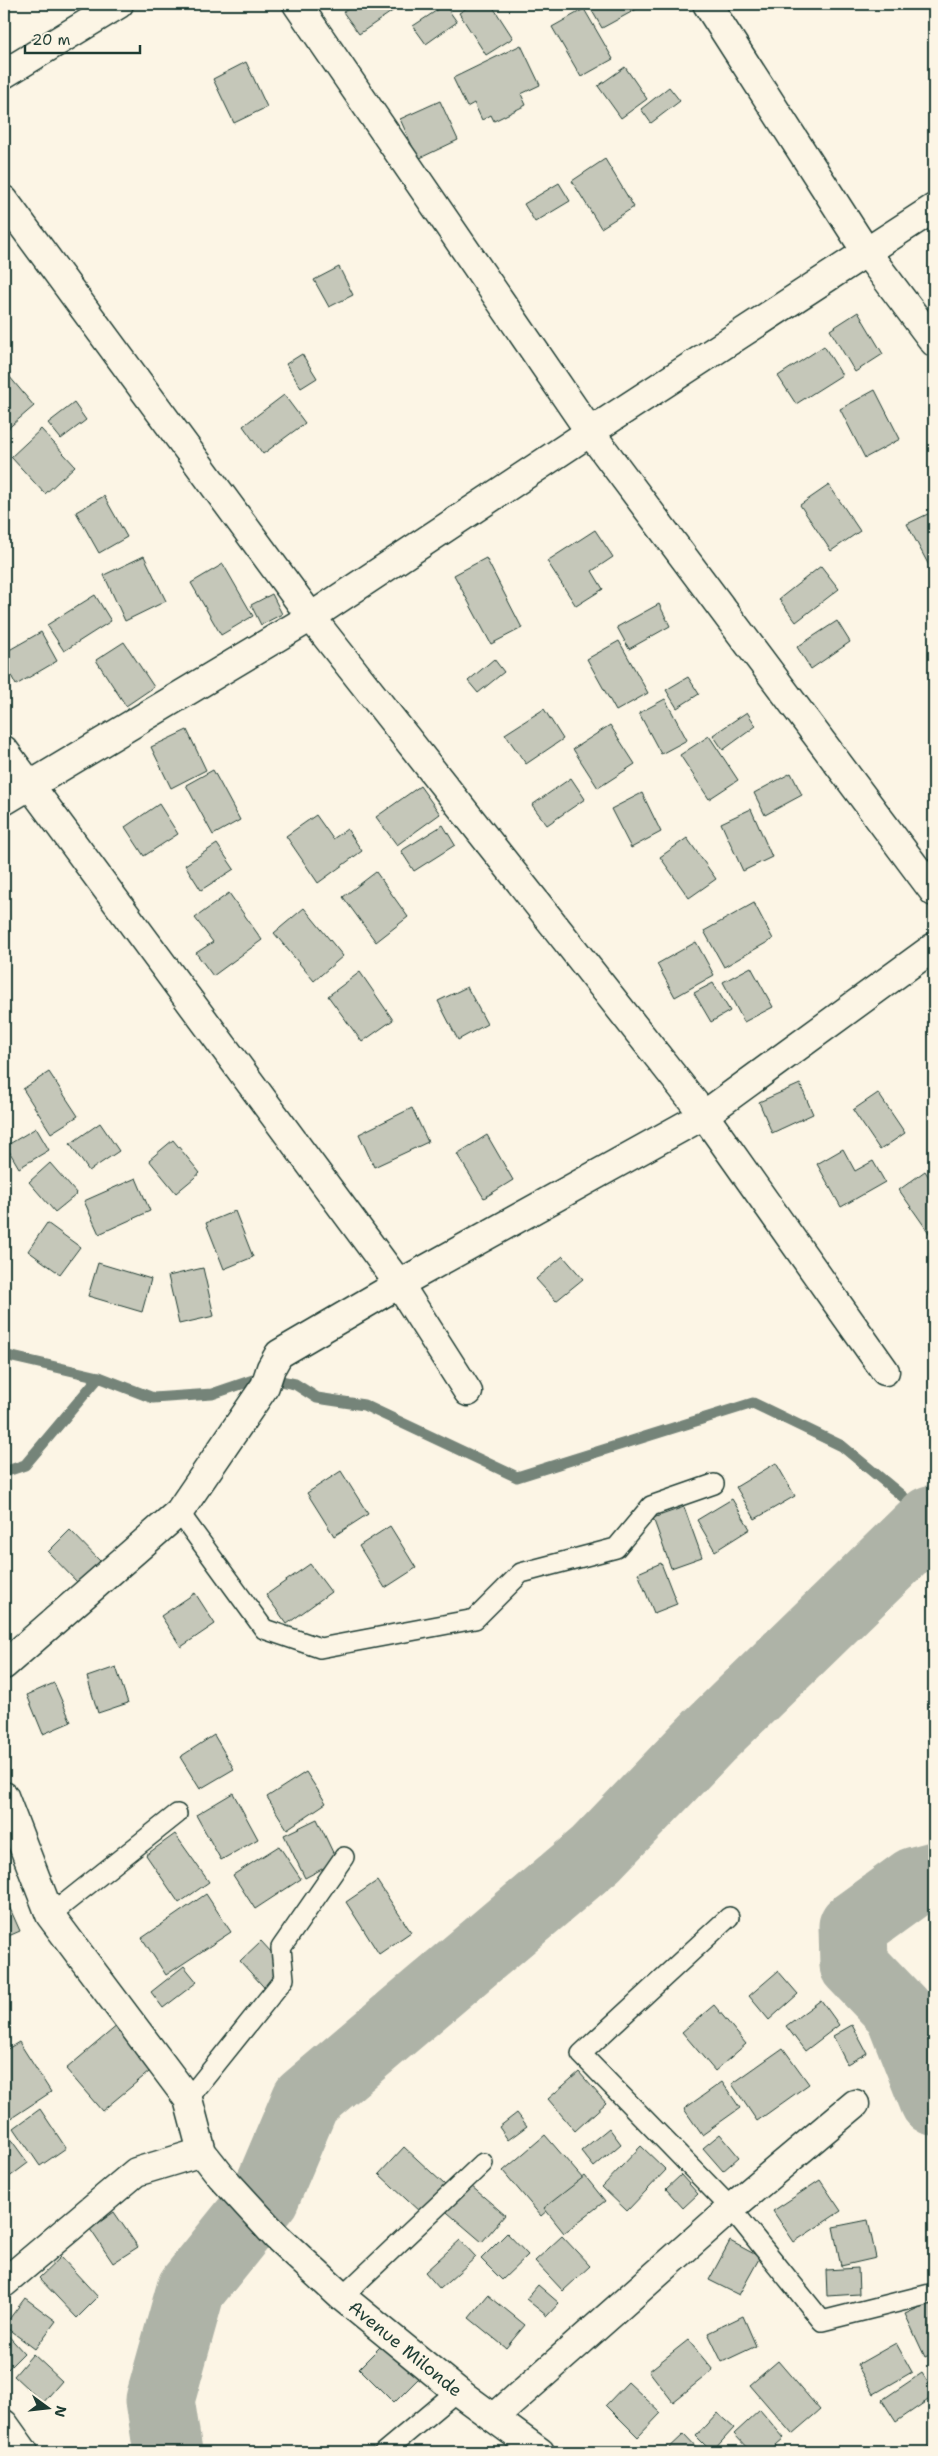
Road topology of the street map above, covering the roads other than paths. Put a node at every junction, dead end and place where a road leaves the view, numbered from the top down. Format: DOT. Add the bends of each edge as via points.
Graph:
graph roads {
  1 [pos="120,4"];
  2 [pos="297,4"];
  3 [pos="707,4"];
  4 [pos="4,74"];
  5 [pos="4,200"];
  6 [pos="934,208"];
  7 [pos="867,253"];
  8 [pos="934,342"];
  9 [pos="590,432"];
  10 [pos="311,617"];
  11 [pos="4,750"];
  12 [pos="30,786"];
  13 [pos="4,801"];
  14 [pos="934,892"];
  15 [pos="934,947"];
  16 [pos="704,1115"];
  17 [pos="399,1284"];
  18 [pos="885,1371"];
  19 [pos="468,1392"];
  20 [pos="714,1484"];
  21 [pos="179,1512"];
  22 [pos="4,1665"];
  23 [pos="4,1796"];
  24 [pos="177,1814"];
  25 [pos="344,1857"];
  26 [pos="50,1915"];
  27 [pos="729,1917"];
  28 [pos="188,2100"];
  29 [pos="855,2104"];
  30 [pos="202,2152"];
  31 [pos="483,2163"];
  32 [pos="731,2208"];
  33 [pos="4,2283"];
  34 [pos="934,2293"];
  35 [pos="342,2297"];
  36 [pos="457,2390"];
  37 [pos="495,2417"];
  38 [pos="4,2424"];
  39 [pos="24,2452"];
  40 [pos="384,2452"];
  41 [pos="540,2452"];
  1 -- 4 [label="street"];
  2 -- 9 [label="street"];
  3 -- 7 [label="street"];
  5 -- 10 [label="street"];
  6 -- 7 [label="street"];
  7 -- 8 [label="street"];
  7 -- 9 [label="street"];
  9 -- 10 [label="street"];
  9 -- 14 [label="street"];
  10 -- 12 [label="street"];
  10 -- 16 [label="street"];
  11 -- 12 [label="street"];
  12 -- 13 [label="street"];
  12 -- 17 [label="street"];
  15 -- 16 [label="street"];
  16 -- 17 [label="street"];
  16 -- 18 [label="street"];
  17 -- 19 [label="street"];
  17 -- 21 [label="street" via="280,1354"];
  20 -- 21 [label="lane" via="651,1506 616,1548 521,1572 475,1619 320,1648 264,1628"];
  21 -- 22 [label="street"];
  23 -- 26 [label="street"];
  24 -- 26 [label="lane"];
  25 -- 28 [label="lane" via="281,1948 284,1979"];
  26 -- 28 [label="street"];
  27 -- 32 [label="lane" via="581,2054"];
  28 -- 30 [label="street"];
  29 -- 32 [label="street"];
  30 -- 33 [label="street" via="136,2172"];
  30 -- 35 [label="street, Avenue Milonde" via="277,2237"];
  31 -- 35 [label="lane"];
  32 -- 34 [label="lane" via="822,2321"];
  32 -- 37 [label="street"];
  35 -- 36 [label="street, Avenue Milonde"];
  36 -- 37 [label="street, Avenue Milonde"];
  36 -- 40 [label="lane"];
  37 -- 41 [label="street, Avenue Milonde"];
  38 -- 39 [label="street"];
}
